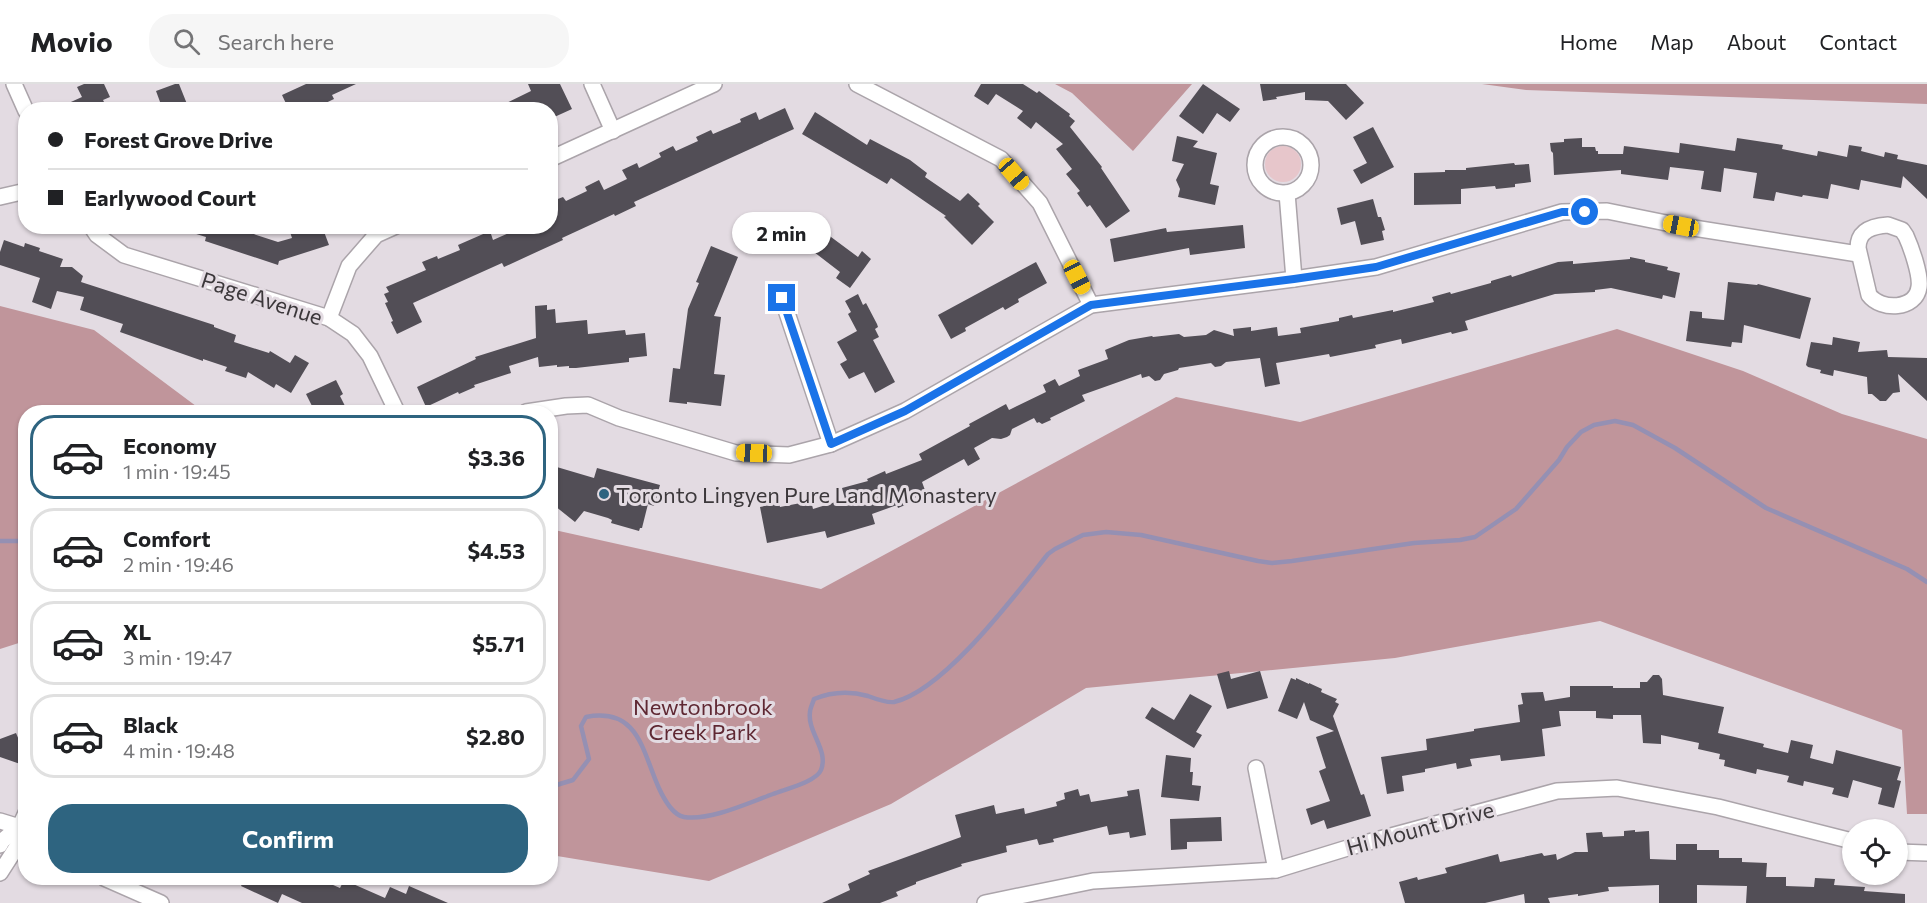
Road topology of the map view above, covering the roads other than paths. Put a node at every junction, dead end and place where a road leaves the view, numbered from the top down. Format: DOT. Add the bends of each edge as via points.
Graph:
graph roads {
  1 [pos="14,84"];
  2 [pos="592,84"];
  3 [pos="714,84"];
  4 [pos="857,84"];
  5 [pos="22,102"];
  6 [pos="613,131"];
  7 [pos="558,155"];
  8 [pos="18,193"];
  9 [pos="1287,193"];
  10 [pos="0,197"];
  11 [pos="96,234"];
  12 [pos="378,234"];
  13 [pos="1858,254"];
  14 [pos="1294,279"];
  15 [pos="782,298"];
  16 [pos="1091,305"];
  17 [pos="329,318"];
  18 [pos="394,405"];
  19 [pos="558,407"];
  20 [pos="831,444"];
  21 [pos="1256,768"];
  22 [pos="0,821"];
  23 [pos="18,831"];
  24 [pos="18,836"];
  25 [pos="1842,838"];
  26 [pos="1,842"];
  27 [pos="18,842"];
  28 [pos="1908,852"];
  29 [pos="1927,853"];
  30 [pos="1276,870"];
  31 [pos="0,873"];
  32 [pos="120,885"];
  33 [pos="161,903"];
  34 [pos="985,903"];
  1 -- 5 [label="street"];
  2 -- 6 [label="street"];
  3 -- 6 [label="street"];
  4 -- 16 [label="street" via="1001,159 1040,203"];
  6 -- 7 [label="street"];
  8 -- 10 [label="street"];
  9 -- 14 [label="street"];
  11 -- 17 [label="street, Page Avenue" via="124,255"];
  12 -- 17 [label="street" via="349,266"];
  13 -- 13 [label="street" via="1874,301 1883,306 1903,304 1917,294 1919,278 1902,230 1888,225 1865,231 1858,242"];
  13 -- 14 [label="street" via="1607,211 1562,212 1376,267"];
  14 -- 16 [label="street"];
  15 -- 20 [label="street"];
  16 -- 20 [label="street" via="905,411"];
  17 -- 18 [label="street, Page Avenue" via="353,334 370,356"];
  19 -- 20 [label="street" via="588,405 736,453 789,455"];
  21 -- 30 [label="street"];
  22 -- 23 [label="street"];
  24 -- 26 [label="street"];
  25 -- 30 [label="street, Hi Mount Drive" via="1718,807 1605,788 1557,791"];
  27 -- 31 [label="street"];
  28 -- 29 [label="street"];
  30 -- 34 [label="street, Hi Mount Drive" via="1092,881"];
  32 -- 33 [label="street"];
}
